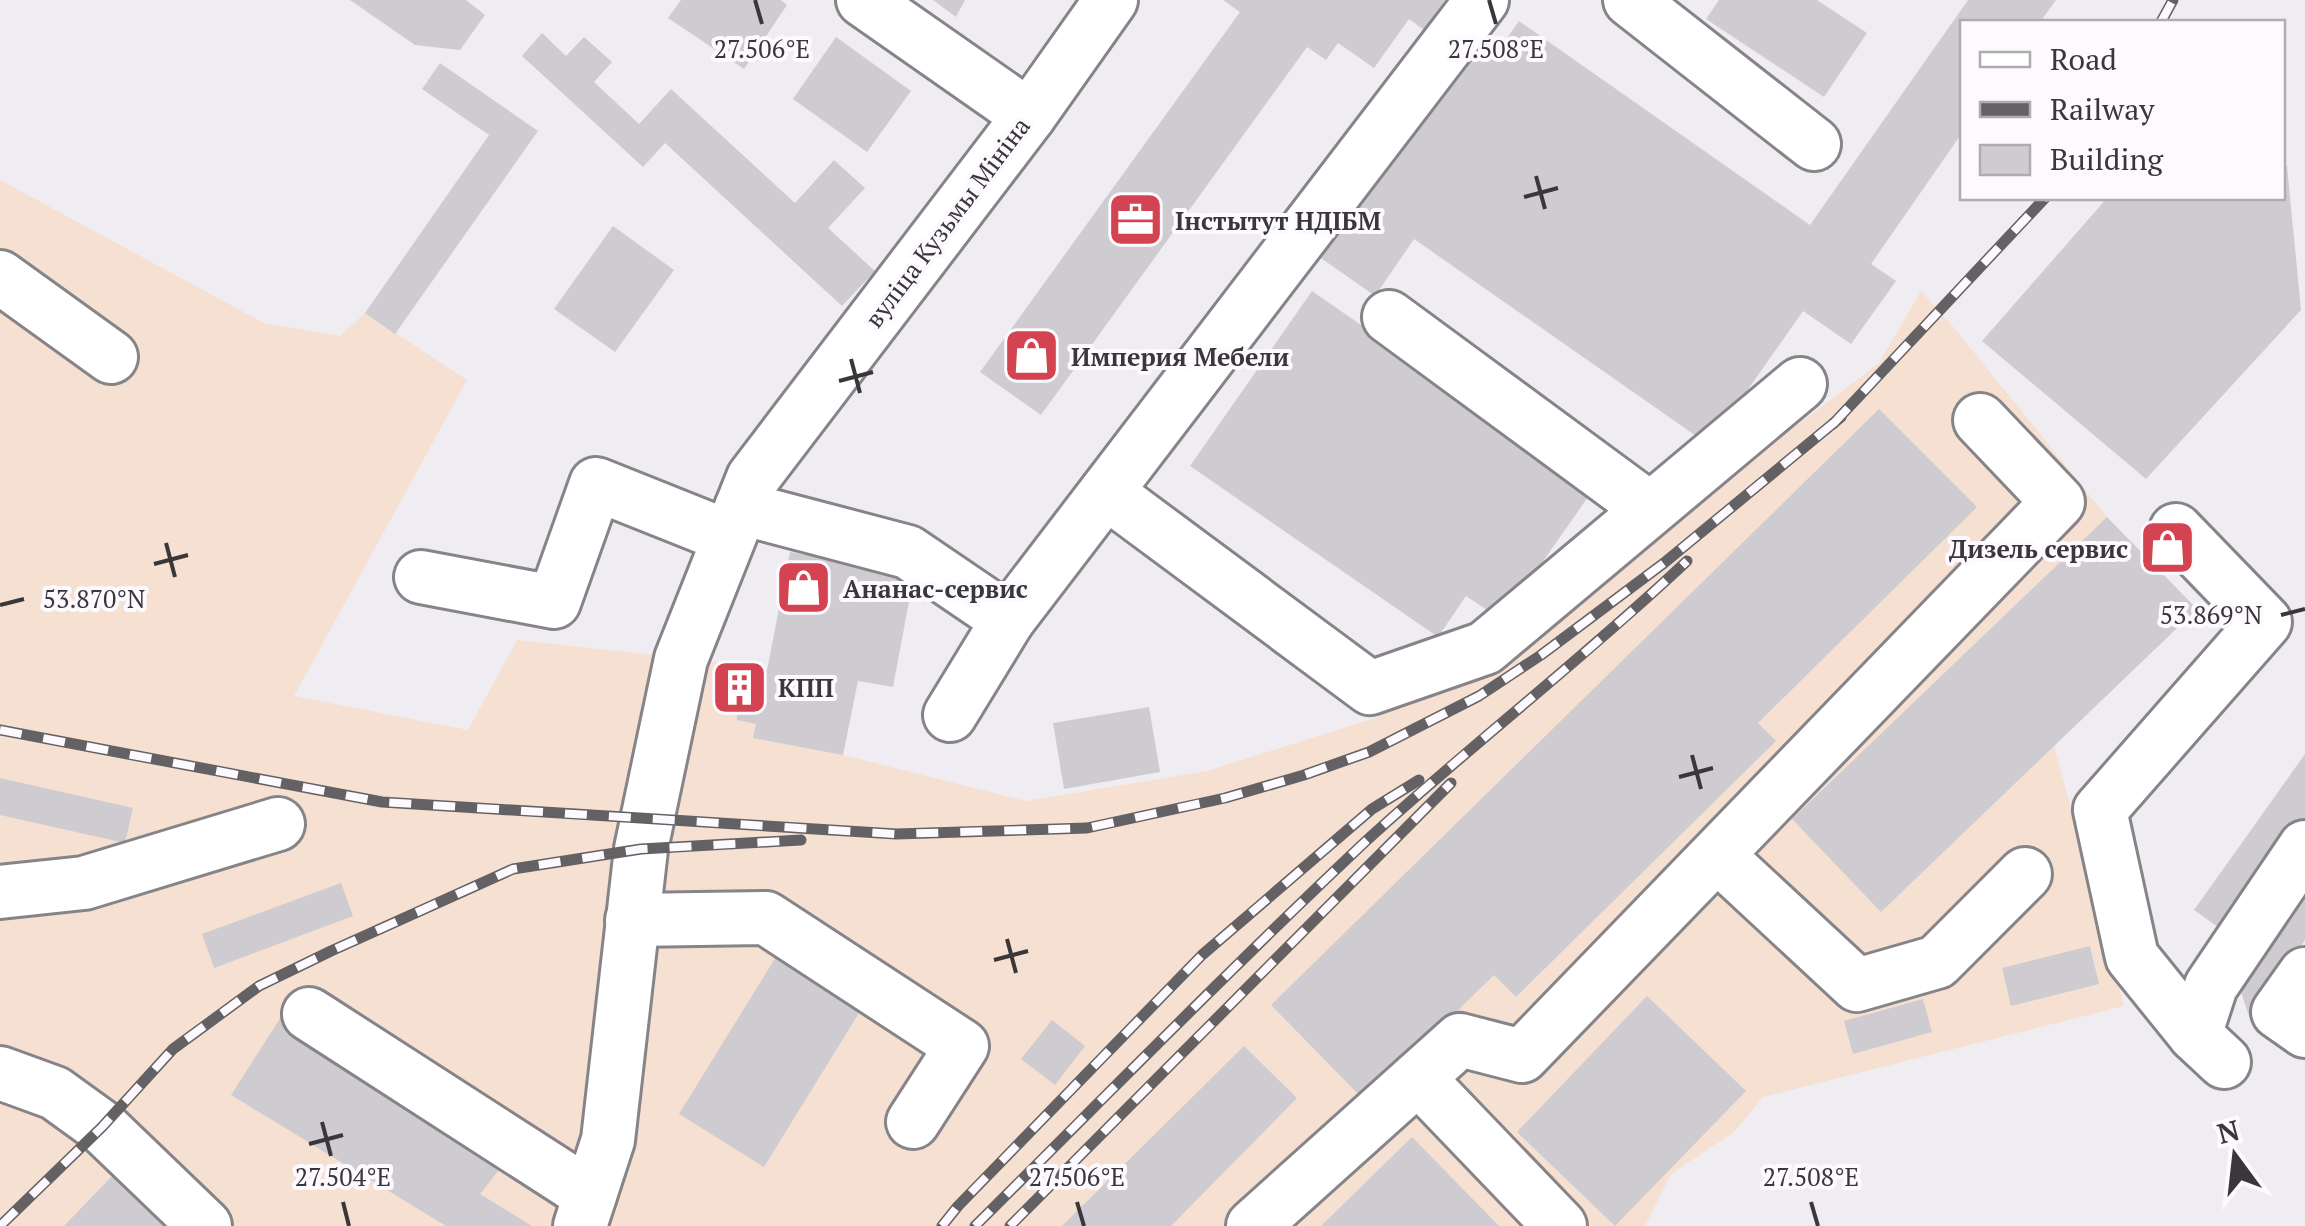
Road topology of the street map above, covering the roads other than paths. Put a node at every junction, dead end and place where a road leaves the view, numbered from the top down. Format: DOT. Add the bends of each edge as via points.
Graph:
graph roads {
  1 [pos="863,0"];
  2 [pos="1111,0"];
  3 [pos="1482,0"];
  4 [pos="1642,4"];
  5 [pos="1028,116"];
  6 [pos="1814,144"];
  7 [pos="0,277"];
  8 [pos="1389,316"];
  9 [pos="111,356"];
  10 [pos="1800,384"];
  11 [pos="1980,420"];
  12 [pos="1106,492"];
  13 [pos="1650,509"];
  14 [pos="735,522"];
  15 [pos="2176,530"];
  16 [pos="421,577"];
  17 [pos="1008,620"];
  18 [pos="950,715"];
  19 [pos="278,824"];
  20 [pos="2305,847"];
  21 [pos="1716,855"];
  22 [pos="2025,874"];
  23 [pos="0,892"];
  24 [pos="632,920"];
  25 [pos="2305,974"];
  26 [pos="309,1014"];
  27 [pos="2305,1031"];
  28 [pos="0,1073"];
  29 [pos="1418,1078"];
  30 [pos="913,1122"];
  31 [pos="585,1210"];
  32 [pos="205,1226"];
  33 [pos="1253,1226"];
  34 [pos="1560,1226"];
  1 -- 5 [label="street"];
  2 -- 5 [label="street, вуліца Кузьмы Мініна"];
  3 -- 12 [label="street"];
  4 -- 6 [label="street"];
  5 -- 14 [label="street, вуліца Кузьмы Мініна" via="753,478"];
  7 -- 9 [label="street"];
  8 -- 13 [label="street"];
  10 -- 13 [label="street"];
  11 -- 21 [label="street" via="2058,502"];
  12 -- 13 [label="street" via="1370,688 1485,648"];
  12 -- 17 [label="street"];
  14 -- 16 [label="street" via="596,484 554,602"];
  14 -- 17 [label="street" via="908,552"];
  14 -- 24 [label="street, вуліца Кузьмы Мініна" via="681,659"];
  15 -- 20 [label="street" via="2265,622 2100,810 2132,956 2209,1048 2210,986"];
  17 -- 18 [label="street"];
  19 -- 23 [label="street" via="84,883"];
  21 -- 22 [label="street" via="1857,985 1936,962"];
  21 -- 29 [label="street" via="1522,1056 1460,1040"];
  24 -- 30 [label="street" via="766,918 962,1046"];
  24 -- 31 [label="street, вуліца Кузьмы Мініна" via="608,1140"];
  25 -- 27 [label="street" via="2278,1012"];
  26 -- 31 [label="street"];
  28 -- 32 [label="street" via="55,1093 102,1127"];
  29 -- 33 [label="street"];
  29 -- 34 [label="street"];
}
